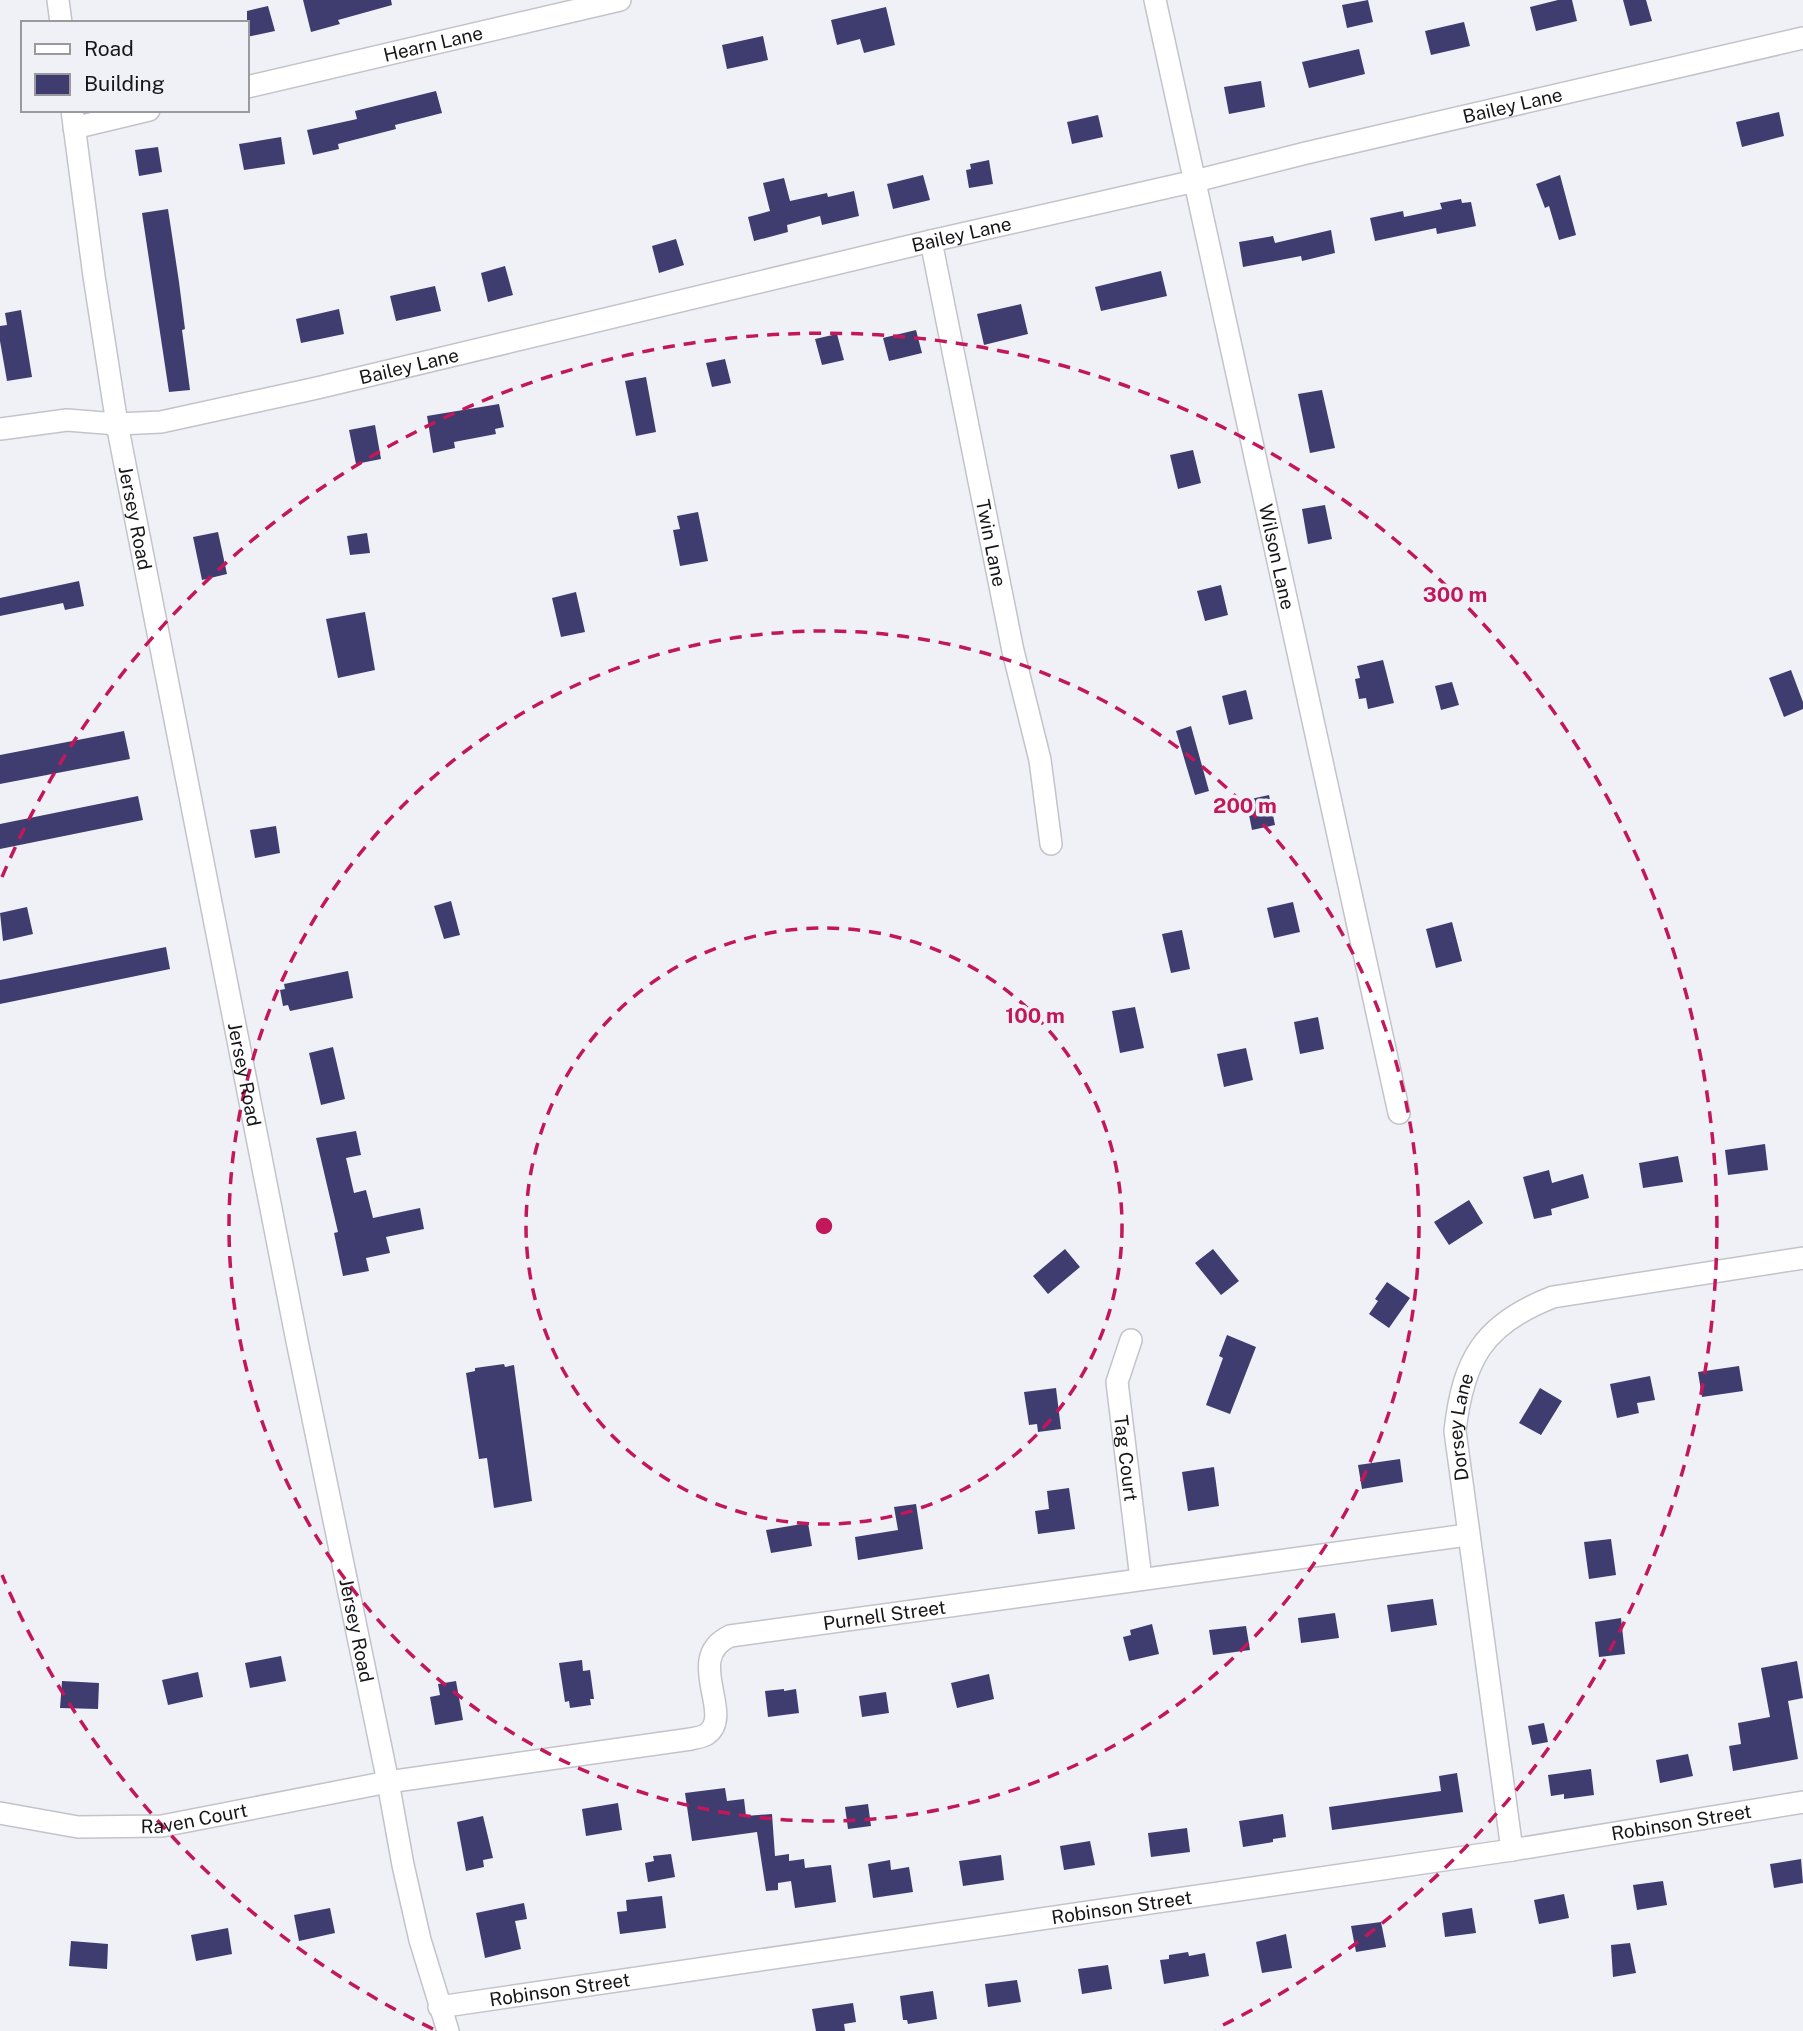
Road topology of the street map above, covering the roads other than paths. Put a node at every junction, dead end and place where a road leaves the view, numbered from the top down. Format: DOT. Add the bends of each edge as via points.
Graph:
graph roads {
  1 [pos="58,0"];
  2 [pos="620,0"];
  3 [pos="1156,0"];
  4 [pos="61,21"];
  5 [pos="1803,38"];
  6 [pos="248,87"];
  7 [pos="132,112"];
  8 [pos="73,119"];
  9 [pos="1195,181"];
  10 [pos="931,241"];
  11 [pos="117,424"];
  12 [pos="0,429"];
  13 [pos="1051,844"];
  14 [pos="1399,1113"];
  15 [pos="1803,1258"];
  16 [pos="1131,1340"];
  17 [pos="1467,1535"];
  18 [pos="1141,1579"];
  19 [pos="388,1782"];
  20 [pos="1803,1802"];
  21 [pos="0,1813"];
  22 [pos="1512,1850"];
  23 [pos="439,2007"];
  24 [pos="448,2031"];
  1 -- 4 [label="street"];
  2 -- 6 [label="street, Hearn Lane"];
  3 -- 9 [label="street, Wilson Lane"];
  5 -- 9 [label="street, Bailey Lane"];
  7 -- 8 [label="street"];
  8 -- 11 [label="street, Jersey Road"];
  9 -- 10 [label="street, Bailey Lane"];
  9 -- 14 [label="street, Wilson Lane"];
  10 -- 11 [label="street, Bailey Lane" via="317,388 161,422"];
  10 -- 13 [label="street, Twin Lane" via="1013,651 1032,723"];
  11 -- 12 [label="street, Bailey Lane" via="67,420"];
  11 -- 19 [label="street, Jersey Road"];
  15 -- 17 [label="street, Dorsey Lane" via="1553,1297 1509,1319 1474,1357 1458,1401 1455,1431"];
  16 -- 18 [label="street, Tag Court" via="1117,1382"];
  17 -- 18 [label="street, Purnell Street"];
  17 -- 22 [label="street, Dorsey Lane"];
  18 -- 19 [label="street, Purnell Street" via="730,1636 721,1640 709,1660 715,1712 707,1734"];
  19 -- 21 [label="street, Raven Court" via="162,1826 78,1827"];
  19 -- 23 [label="street, Jersey Road" via="402,1865"];
  20 -- 22 [label="street, Robinson Street"];
  22 -- 23 [label="street, Robinson Street"];
  23 -- 24 [label="street, Jersey Road"];
}
